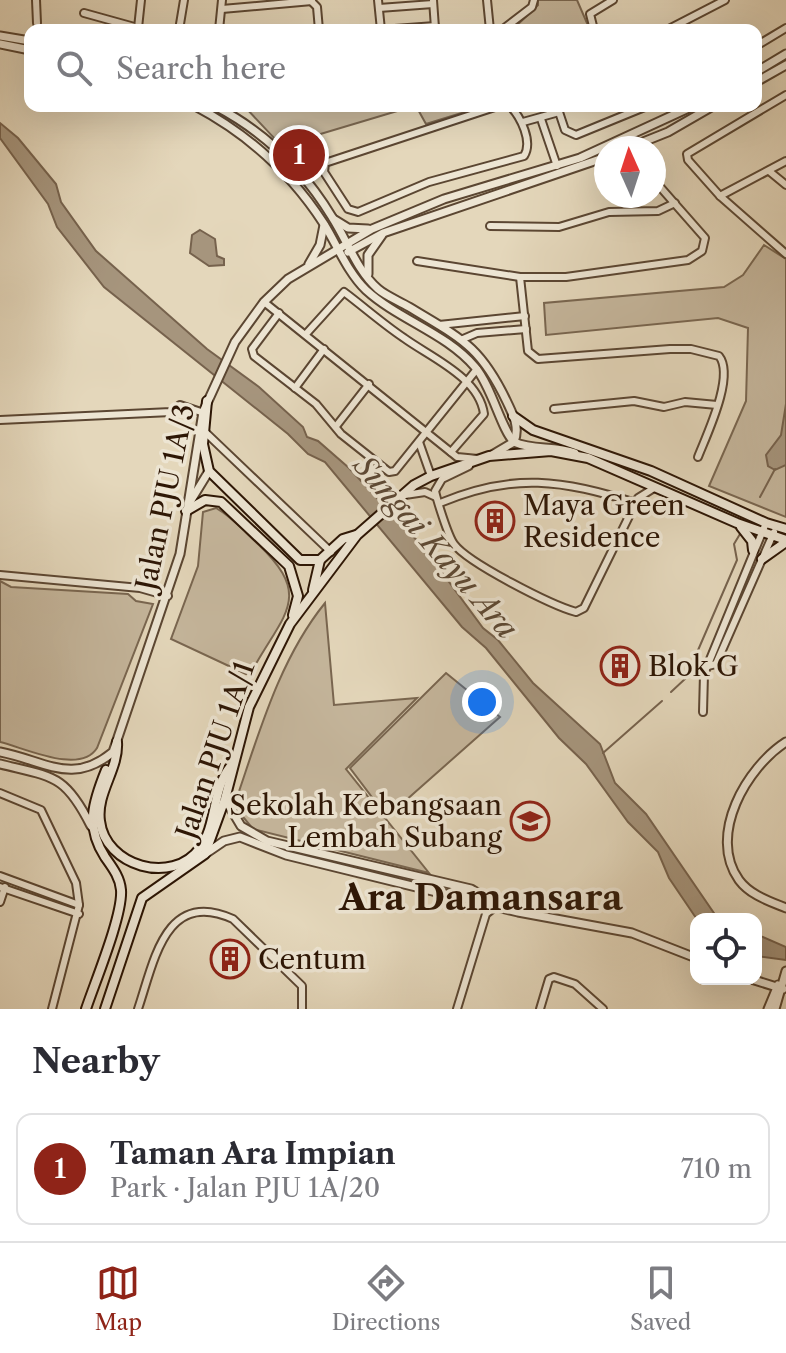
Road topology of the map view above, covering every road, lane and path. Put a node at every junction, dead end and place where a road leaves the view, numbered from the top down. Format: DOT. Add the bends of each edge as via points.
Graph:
graph roads {
  1 [pos="36,0"];
  2 [pos="141,0"];
  3 [pos="184,0"];
  4 [pos="222,0"];
  5 [pos="487,0"];
  6 [pos="534,0"];
  7 [pos="613,0"];
  8 [pos="725,0"];
  9 [pos="311,1"];
  10 [pos="276,2"];
  11 [pos="433,2"];
  12 [pos="378,4"];
  13 [pos="394,4"];
  14 [pos="222,9"];
  15 [pos="84,13"];
  16 [pos="37,23"];
  17 [pos="121,24"];
  18 [pos="139,24"];
  19 [pos="180,24"];
  20 [pos="220,24"];
  21 [pos="318,24"];
  22 [pos="380,24"];
  23 [pos="435,24"];
  24 [pos="489,24"];
  25 [pos="510,24"];
  26 [pos="592,24"];
  27 [pos="679,24"];
  28 [pos="786,28"];
  29 [pos="0,36"];
  30 [pos="24,40"];
  31 [pos="762,42"];
  32 [pos="0,44"];
  33 [pos="24,49"];
  34 [pos="786,54"];
  35 [pos="786,65"];
  36 [pos="762,68"];
  37 [pos="762,79"];
  38 [pos="786,95"];
  39 [pos="762,109"];
  40 [pos="206,112"];
  41 [pos="226,112"];
  42 [pos="480,112"];
  43 [pos="515,112"];
  44 [pos="554,112"];
  45 [pos="561,112"];
  46 [pos="632,112"];
  47 [pos="682,112"];
  48 [pos="701,112"];
  49 [pos="757,112"];
  50 [pos="541,119"];
  51 [pos="523,122"];
  52 [pos="652,136"];
  53 [pos="594,161"];
  54 [pos="786,161"];
  55 [pos="557,166"];
  56 [pos="769,171"];
  57 [pos="786,185"];
  58 [pos="666,193"];
  59 [pos="720,196"];
  60 [pos="675,203"];
  61 [pos="333,218"];
  62 [pos="324,225"];
  63 [pos="490,226"];
  64 [pos="372,229"];
  65 [pos="383,233"];
  66 [pos="346,242"];
  67 [pos="344,252"];
  68 [pos="786,254"];
  69 [pos="417,261"];
  70 [pos="308,266"];
  71 [pos="369,277"];
  72 [pos="520,277"];
  73 [pos="378,300"];
  74 [pos="264,302"];
  75 [pos="370,312"];
  76 [pos="279,313"];
  77 [pos="525,316"];
  78 [pos="439,325"];
  79 [pos="526,329"];
  80 [pos="306,334"];
  81 [pos="463,339"];
  82 [pos="324,349"];
  83 [pos="477,369"];
  84 [pos="466,383"];
  85 [pos="369,384"];
  86 [pos="295,388"];
  87 [pos="208,397"];
  88 [pos="717,405"];
  89 [pos="554,409"];
  90 [pos="204,413"];
  91 [pos="513,416"];
  92 [pos="0,420"];
  93 [pos="337,425"];
  94 [pos="204,431"];
  95 [pos="426,432"];
  96 [pos="419,442"];
  97 [pos="514,442"];
  98 [pos="451,452"];
  99 [pos="698,457"];
  100 [pos="484,458"];
  101 [pos="588,458"];
  102 [pos="616,470"];
  103 [pos="209,471"];
  104 [pos="431,476"];
  105 [pos="670,491"];
  106 [pos="400,496"];
  107 [pos="438,500"];
  108 [pos="637,501"];
  109 [pos="186,511"];
  110 [pos="737,523"];
  111 [pos="766,523"];
  112 [pos="776,527"];
  113 [pos="786,529"];
  114 [pos="761,533"];
  115 [pos="358,534"];
  116 [pos="772,536"];
  117 [pos="786,541"];
  118 [pos="753,550"];
  119 [pos="331,552"];
  120 [pos="762,559"];
  121 [pos="320,560"];
  122 [pos="0,575"];
  123 [pos="313,593"];
  124 [pos="168,596"];
  125 [pos="290,624"];
  126 [pos="708,666"];
  127 [pos="703,712"];
  128 [pos="117,742"];
  129 [pos="786,742"];
  130 [pos="0,752"];
  131 [pos="113,752"];
  132 [pos="0,764"];
  133 [pos="233,764"];
  134 [pos="0,793"];
  135 [pos="225,799"];
  136 [pos="91,826"];
  137 [pos="266,844"];
  138 [pos="205,854"];
  139 [pos="0,876"];
  140 [pos="9,881"];
  141 [pos="2,888"];
  142 [pos="0,902"];
  143 [pos="482,902"];
  144 [pos="79,905"];
  145 [pos="497,906"];
  146 [pos="786,908"];
  147 [pos="79,914"];
  148 [pos="486,914"];
  149 [pos="690,956"];
  150 [pos="780,990"];
  151 [pos="52,1009"];
  152 [pos="86,1009"];
  153 [pos="105,1009"];
  154 [pos="138,1009"];
  155 [pos="302,1009"];
  156 [pos="457,1009"];
  157 [pos="540,1009"];
  158 [pos="603,1009"];
  159 [pos="768,1009"];
  1 -- 16 [label="street"];
  2 -- 18 [label="street"];
  3 -- 19 [label="street"];
  4 -- 14 [label="street"];
  5 -- 24 [label="street"];
  6 -- 25 [label="street"];
  7 -- 26 [label="street" via="590,14"];
  8 -- 27 [label="street"];
  9 -- 10 [label="street"];
  9 -- 21 [label="street"];
  10 -- 14 [label="street"];
  11 -- 13 [label="street"];
  11 -- 23 [label="street"];
  12 -- 13 [label="street"];
  12 -- 22 [label="street"];
  14 -- 20 [label="street"];
  15 -- 17 [label="street"];
  28 -- 31 [label="street"];
  29 -- 30 [label="street"];
  32 -- 33 [label="street"];
  34 -- 36 [label="street"];
  35 -- 37 [label="street"];
  38 -- 39 [label="street"];
  40 -- 62 [label="street" via="276,164"];
  41 -- 61 [label="street" via="288,157"];
  42 -- 51 [label="street" via="325,163 324,172 348,209 358,212 429,182 524,156 528,148"];
  43 -- 51 [label="street"];
  44 -- 50 [label="street"];
  45 -- 46 [label="street" via="565,130 576,135"];
  47 -- 55 [label="street"];
  48 -- 52 [label="street"];
  49 -- 59 [label="street" via="687,154"];
  50 -- 51 [label="street"];
  50 -- 55 [label="street"];
  53 -- 65 [label="street, Jalan PJU 1A/3"];
  54 -- 56 [label="street"];
  55 -- 64 [label="street" via="444,199"];
  56 -- 57 [label="street"];
  56 -- 59 [label="street"];
  58 -- 60 [label="street"];
  59 -- 68 [label="street"];
  60 -- 63 [label="street" via="658,211 609,212 559,227"];
  60 -- 72 [label="street" via="705,238 702,251 688,260 566,277"];
  61 -- 64 [label="street" via="348,228"];
  61 -- 66 [label="street"];
  62 -- 67 [label="street"];
  62 -- 70 [label="street"];
  64 -- 66 [label="street"];
  65 -- 67 [label="street, Jalan PJU 1A/3"];
  65 -- 71 [label="street" via="368,255"];
  66 -- 67 [label="street"];
  67 -- 70 [label="street, Jalan PJU 1A/3"];
  67 -- 71 [label="street"];
  67 -- 73 [label="street" via="363,287"];
  69 -- 72 [label="street"];
  70 -- 74 [label="street, Jalan PJU 1A/3"];
  71 -- 78 [label="street" via="378,289"];
  72 -- 77 [label="street"];
  73 -- 75 [label="street"];
  73 -- 83 [label="street" via="457,348"];
  74 -- 76 [label="street"];
  74 -- 87 [label="street, Jalan PJU 1A/3" via="235,342"];
  75 -- 80 [label="street" via="341,292"];
  75 -- 84 [label="street"];
  76 -- 80 [label="street"];
  76 -- 86 [label="street" via="252,349"];
  77 -- 78 [label="street"];
  77 -- 79 [label="street"];
  78 -- 81 [label="street"];
  79 -- 81 [label="street"];
  79 -- 88 [label="street" via="529,353 541,360 670,349 714,354 724,367"];
  80 -- 82 [label="street"];
  81 -- 91 [label="street" via="483,359"];
  82 -- 85 [label="street"];
  82 -- 86 [label="street"];
  83 -- 84 [label="street"];
  83 -- 97 [label="street"];
  84 -- 95 [label="street"];
  84 -- 98 [label="street" via="484,414"];
  85 -- 93 [label="street"];
  85 -- 95 [label="street"];
  86 -- 93 [label="street"];
  87 -- 90 [label="main road"];
  88 -- 89 [label="street" via="685,402 664,407 634,401"];
  88 -- 99 [label="street"];
  90 -- 92 [label="street" via="180,405 171,412"];
  90 -- 94 [label="main road"];
  90 -- 109 [label="street, Jalan PJU 1A/3"];
  91 -- 97 [label="street"];
  91 -- 111 [label="main road" via="533,430 651,471"];
  93 -- 96 [label="street" via="341,434 392,472"];
  94 -- 103 [label="main road"];
  94 -- 119 [label="street, Jalan PJU 1A/3"];
  95 -- 96 [label="street"];
  95 -- 98 [label="street"];
  96 -- 104 [label="street"];
  97 -- 100 [label="street"];
  97 -- 101 [label="street"];
  98 -- 100 [label="street"];
  100 -- 101 [label="main road, Jalan PJU 1A/1" via="551,451"];
  100 -- 104 [label="main road, Jalan PJU 1A/1"];
  100 -- 107 [label="street" via="442,479 436,486"];
  101 -- 102 [label="main road, Jalan PJU 1A/1"];
  102 -- 105 [label="main road, Jalan PJU 1A/1"];
  102 -- 108 [label="street" via="637,483"];
  103 -- 109 [label="street"];
  103 -- 121 [label="main road" via="300,560"];
  104 -- 106 [label="main road, Jalan PJU 1A/1"];
  105 -- 108 [label="street" via="648,489"];
  105 -- 110 [label="main road, Jalan PJU 1A/1"];
  106 -- 107 [label="street" via="425,492"];
  106 -- 115 [label="main road, Jalan PJU 1A/1"];
  107 -- 108 [label="street" via="536,480 575,484"];
  107 -- 108 [label="street" via="452,541 471,559 576,612 584,608"];
  109 -- 124 [label="street, Jalan PJU 1A/3"];
  109 -- 125 [label="main road" via="205,500 221,502 289,566 298,596"];
  110 -- 114 [label="main road, Jalan PJU 1A/1"];
  110 -- 118 [label="main road"];
  111 -- 112 [label="main road"];
  111 -- 114 [label="street"];
  112 -- 113 [label="main road"];
  112 -- 116 [label="street"];
  114 -- 116 [label="main road, Jalan PJU 1A/1"];
  114 -- 118 [label="street"];
  115 -- 119 [label="main road" via="343,539"];
  115 -- 123 [label="main road, Jalan PJU 1A/1"];
  116 -- 117 [label="main road, Jalan PJU 1A/1"];
  116 -- 120 [label="street"];
  117 -- 120 [label="main road"];
  118 -- 126 [label="street"];
  119 -- 121 [label="main road"];
  120 -- 126 [label="street" via="716,664"];
  121 -- 123 [label="main road"];
  122 -- 124 [label="street" via="140,588"];
  123 -- 125 [label="main road, Jalan PJU 1A/1"];
  124 -- 128 [label="street, Jalan PJU 1A/3"];
  125 -- 133 [label="main road, Jalan PJU 1A/1" via="259,682"];
  126 -- 127 [label="street" via="701,690"];
  128 -- 131 [label="street, Jalan PJU 1A/3"];
  128 -- 133 [label="main road" via="99,809 102,833 112,849 144,867 180,865 200,849"];
  129 -- 146 [label="street" via="747,785 727,835 739,880 753,893"];
  130 -- 131 [label="street" via="74,772 91,768"];
  131 -- 136 [label="main road" via="95,797"];
  132 -- 136 [label="street" via="62,783 76,796"];
  133 -- 135 [label="main road, Jalan PJU 1A/1"];
  134 -- 144 [label="street" via="32,804 47,819 76,883"];
  135 -- 137 [label="street" via="241,826"];
  135 -- 138 [label="main road, Jalan PJU 1A/1"];
  136 -- 152 [label="main road" via="120,882 121,897"];
  137 -- 138 [label="street" via="236,837"];
  137 -- 143 [label="street"];
  137 -- 145 [label="street" via="471,889"];
  138 -- 153 [label="main road, Jalan PJU 1A/1" via="142,898"];
  139 -- 140 [label="street"];
  140 -- 141 [label="street"];
  140 -- 144 [label="street"];
  141 -- 142 [label="street"];
  141 -- 147 [label="street"];
  143 -- 145 [label="street"];
  143 -- 148 [label="street"];
  144 -- 147 [label="street"];
  145 -- 148 [label="street"];
  145 -- 149 [label="street" via="632,933"];
  147 -- 151 [label="street"];
  148 -- 156 [label="street"];
  150 -- 159 [label="street"];
  154 -- 155 [label="street" via="162,938 171,925 198,912 233,919 302,986"];
  157 -- 158 [label="street" via="554,977 575,984"];
}
